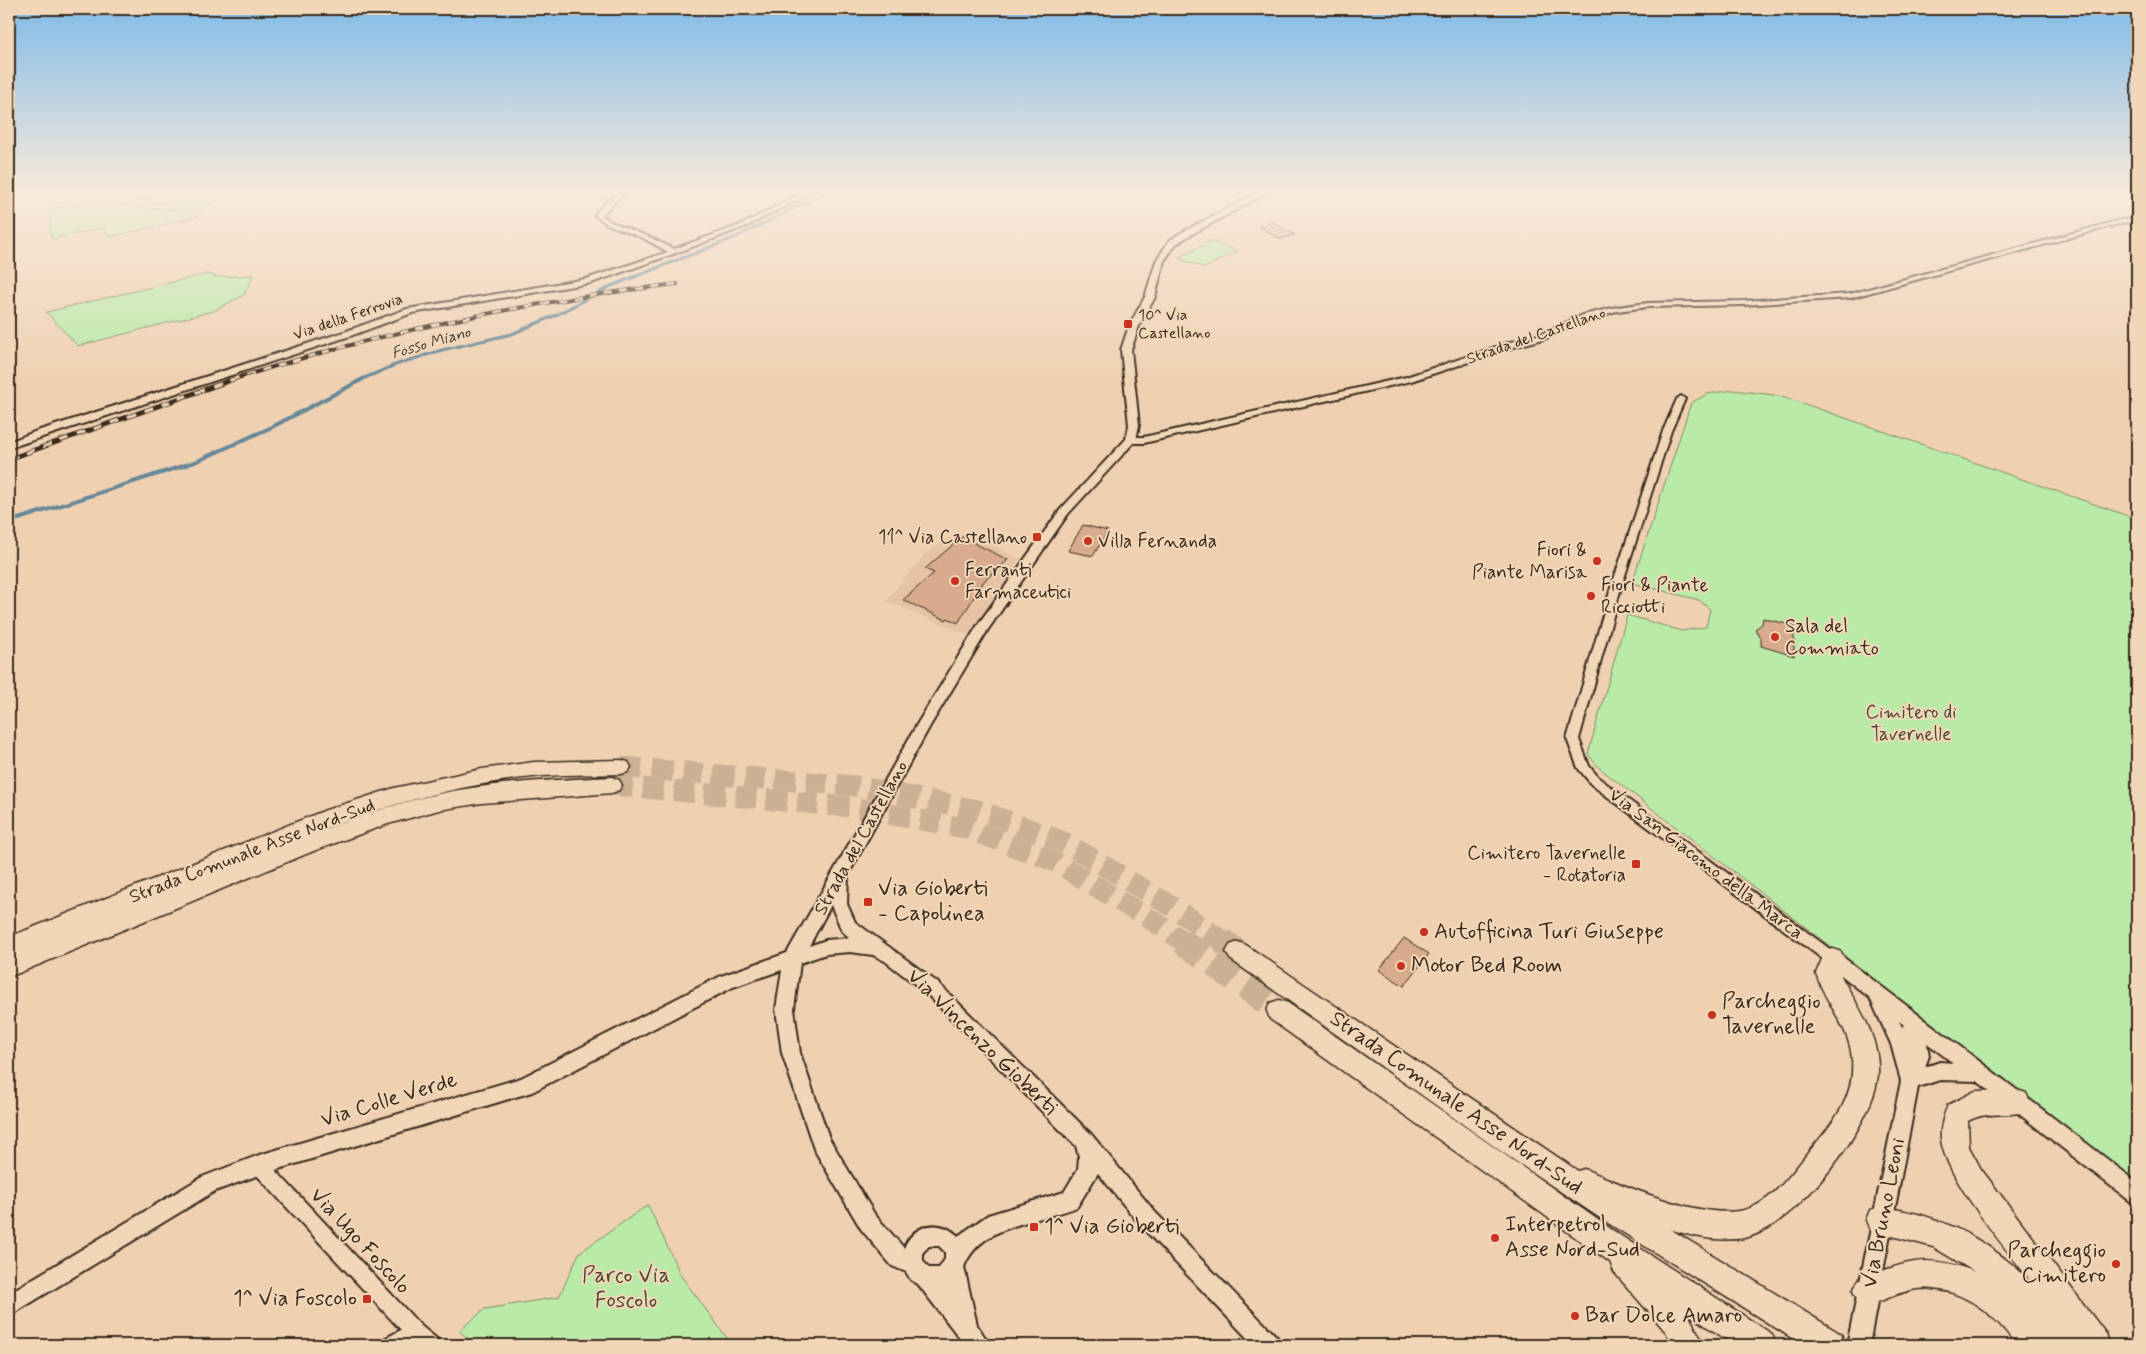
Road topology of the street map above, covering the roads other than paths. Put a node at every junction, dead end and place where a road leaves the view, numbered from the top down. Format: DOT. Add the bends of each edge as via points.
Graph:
graph roads {
  1 [pos="668,254"];
  2 [pos="1165,254"];
  3 [pos="2003,254"];
  4 [pos="1681,399"];
  5 [pos="1131,440"];
  6 [pos="9,445"];
  7 [pos="841,873"];
  8 [pos="9,948"];
  9 [pos="875,948"];
  10 [pos="1238,952"];
  11 [pos="1833,959"];
  12 [pos="792,960"];
  13 [pos="9,967"];
  14 [pos="1870,988"];
  15 [pos="1279,1012"];
  16 [pos="1916,1024"];
  17 [pos="1900,1044"];
  18 [pos="1980,1074"];
  19 [pos="1908,1091"];
  20 [pos="2017,1102"];
  21 [pos="1084,1141"];
  22 [pos="258,1165"];
  23 [pos="1552,1170"];
  24 [pos="2137,1194"];
  25 [pos="1880,1220"];
  26 [pos="1608,1244"];
  27 [pos="954,1261"];
  28 [pos="919,1271"];
  29 [pos="1868,1291"];
  30 [pos="9,1305"];
  31 [pos="415,1332"];
  32 [pos="973,1339"];
  33 [pos="390,1345"];
  34 [pos="431,1345"];
  35 [pos="1270,1345"];
  36 [pos="1689,1345"];
  37 [pos="1761,1345"];
  38 [pos="1830,1345"];
  39 [pos="1858,1345"];
  40 [pos="2033,1345"];
  41 [pos="2064,1345"];
  42 [pos="2095,1345"];
  1 -- 6 [label="street, Via della Ferrovia" via="559,288 410,311"];
  2 -- 5 [label="street" via="1126,350 1134,425"];
  3 -- 5 [label="street, Strada del Castellano" via="1850,296 1617,309 1408,379 1144,440"];
  4 -- 11 [label="street, Via San Giacomo della Marca" via="1667,431 1616,591 1573,739 1584,768 1596,782"];
  5 -- 7 [label="street, Strada del Castellano" via="1064,512 990,618 924,725"];
  7 -- 9 [label="street, Via Vincenzo Gioberti" via="839,904 848,926"];
  7 -- 12 [label="street, Strada del Castellano"];
  8 -- 13 [label="highway, Strada Comunale Asse Nord-Sud" via="333,816 394,796 534,769 616,776 481,794 387,816 324,837"];
  9 -- 12 [label="street, Via Vincenzo Gioberti" via="850,944 826,947"];
  9 -- 21 [label="street, Via Vincenzo Gioberti" via="891,956 930,987"];
  10 -- 23 [label="highway, Strada Comunale Asse Nord-Sud"];
  11 -- 14 [label="street, Via San Giacomo della Marca"];
  11 -- 23 [label="highway" via="1828,973 1858,1031 1865,1059 1864,1089 1855,1113 1842,1133 1796,1191 1763,1217 1740,1224 1684,1221"];
  12 -- 22 [label="street, Via Colle Verde" via="727,981 525,1086"];
  12 -- 28 [label="street, Strada del Castellano" via="785,1008 791,1053 821,1142 868,1222 899,1259"];
  14 -- 16 [label="street, Via San Giacomo della Marca"];
  14 -- 17 [label="street, Via Bruno Leoni" via="1888,1015"];
  15 -- 26 [label="highway, Strada Comunale Asse Nord-Sud"];
  16 -- 17 [label="street"];
  16 -- 18 [label="street, Via San Giacomo della Marca"];
  16 -- 19 [label="street, Via Bruno Leoni" via="1920,1056"];
  17 -- 19 [label="street, Via Bruno Leoni"];
  18 -- 19 [label="street" via="1940,1071"];
  18 -- 20 [label="street, Via San Giacomo della Marca"];
  19 -- 25 [label="street, Via Bruno Leoni"];
  20 -- 24 [label="street, Via San Giacomo della Marca"];
  20 -- 42 [label="highway" via="1975,1103 1957,1114 1952,1132 1959,1154 1972,1178"];
  21 -- 27 [label="street" via="1089,1157 1088,1172 1070,1200 995,1222 969,1239"];
  21 -- 35 [label="street, Via Vincenzo Gioberti" via="1148,1219"];
  22 -- 30 [label="street, Via Colle Verde" via="209,1184"];
  22 -- 31 [label="street, Via Ugo Foscolo"];
  23 -- 38 [label="highway, Strada Comunale Asse Nord-Sud"];
  25 -- 29 [label="street, Via Bruno Leoni"];
  25 -- 41 [label="highway" via="1933,1234 1978,1257 2029,1302"];
  26 -- 36 [label="highway" via="1676,1322"];
  26 -- 37 [label="highway, Strada Comunale Asse Nord-Sud"];
  27 -- 28 [label="street" via="941,1277"];
  27 -- 28 [label="street, Strada del Castellano" via="950,1241 931,1235 913,1252"];
  27 -- 32 [label="street, Strada del Castellano"];
  28 -- 32 [label="street, Strada del Castellano"];
  29 -- 39 [label="street, Via Bruno Leoni"];
  29 -- 40 [label="highway" via="1916,1275 1961,1281 1995,1300 2010,1313"];
  31 -- 33 [label="street"];
  31 -- 34 [label="street, Via Ugo Foscolo"];
}
